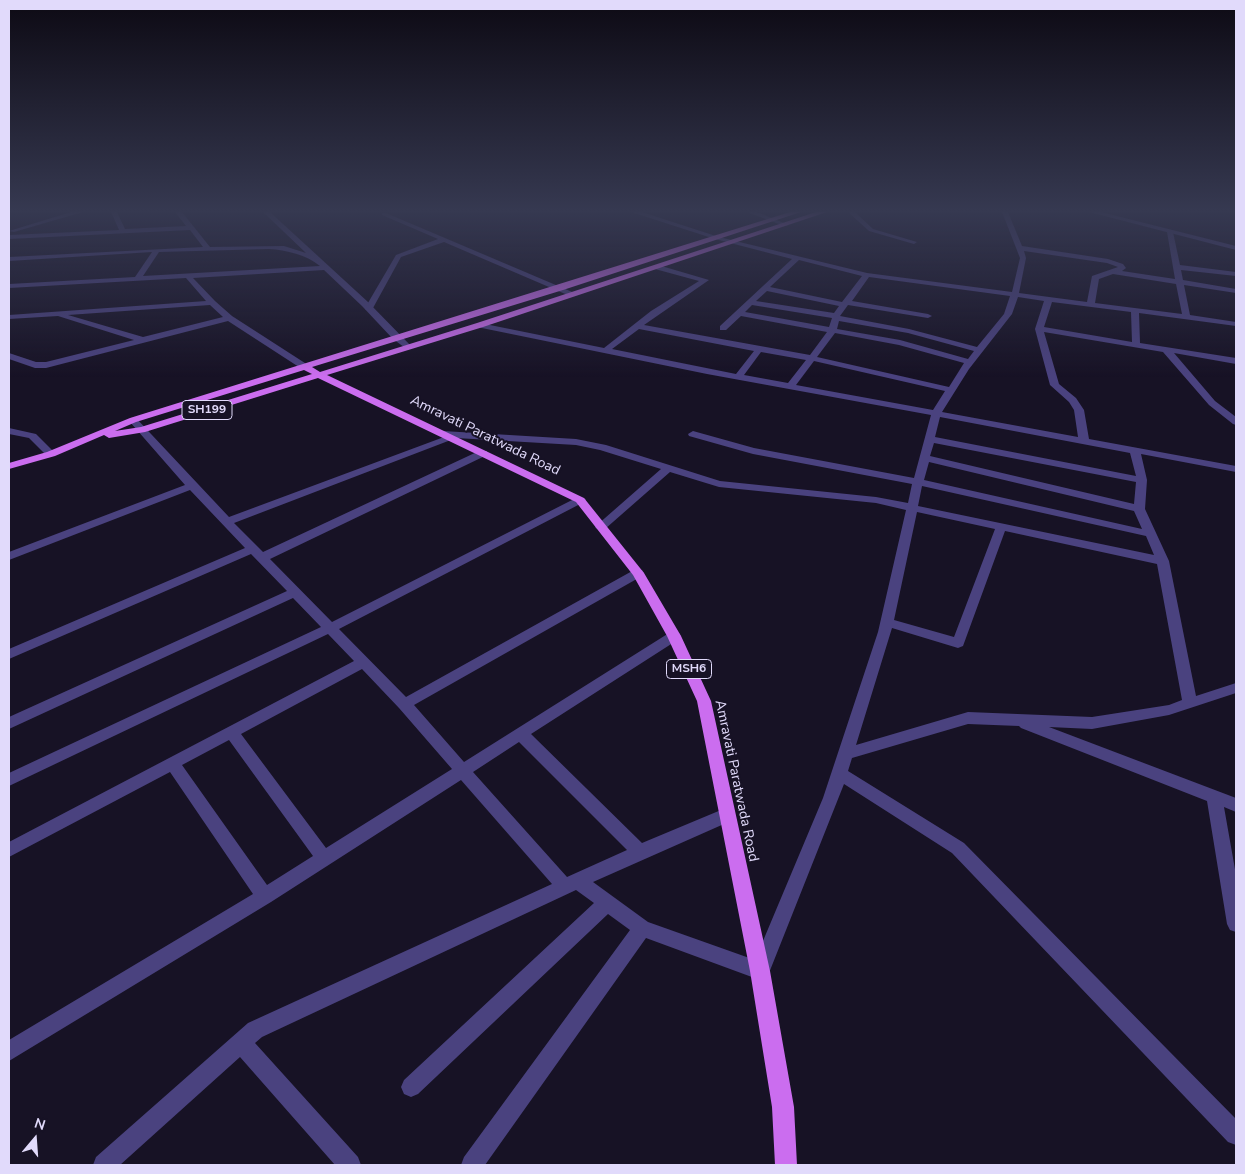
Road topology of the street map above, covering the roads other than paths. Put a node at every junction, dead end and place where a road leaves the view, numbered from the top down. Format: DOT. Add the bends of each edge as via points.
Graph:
graph roads {
  1 [pos="146,267"];
  2 [pos="392,267"];
  3 [pos="510,267"];
  4 [pos="627,267"];
  5 [pos="658,267"];
  6 [pos="787,267"];
  7 [pos="833,267"];
  8 [pos="1021,267"];
  9 [pos="1122,267"];
  10 [pos="1177,267"];
  11 [pos="327,268"];
  12 [pos="1115,272"];
  13 [pos="1236,274"];
  14 [pos="187,275"];
  15 [pos="867,275"];
  16 [pos="138,278"];
  17 [pos="1180,284"];
  18 [pos="9,286"];
  19 [pos="560,288"];
  20 [pos="764,288"];
  21 [pos="1236,291"];
  22 [pos="574,294"];
  23 [pos="1016,294"];
  24 [pos="1049,298"];
  25 [pos="750,302"];
  26 [pos="212,303"];
  27 [pos="845,304"];
  28 [pos="1091,304"];
  29 [pos="369,308"];
  30 [pos="1135,310"];
  31 [pos="739,313"];
  32 [pos="55,314"];
  33 [pos="928,316"];
  34 [pos="1186,316"];
  35 [pos="9,317"];
  36 [pos="836,317"];
  37 [pos="229,318"];
  38 [pos="1236,324"];
  39 [pos="480,325"];
  40 [pos="637,326"];
  41 [pos="723,328"];
  42 [pos="1039,329"];
  43 [pos="832,331"];
  44 [pos="395,338"];
  45 [pos="143,340"];
  46 [pos="1136,345"];
  47 [pos="408,347"];
  48 [pos="760,349"];
  49 [pos="606,350"];
  50 [pos="979,350"];
  51 [pos="1166,350"];
  52 [pos="9,356"];
  53 [pos="812,358"];
  54 [pos="1236,361"];
  55 [pos="969,362"];
  56 [pos="305,367"];
  57 [pos="319,375"];
  58 [pos="739,376"];
  59 [pos="791,386"];
  60 [pos="951,390"];
  61 [pos="938,412"];
  62 [pos="133,420"];
  63 [pos="1236,422"];
  64 [pos="142,430"];
  65 [pos="9,431"];
  66 [pos="693,434"];
  67 [pos="447,436"];
  68 [pos="94,437"];
  69 [pos="930,439"];
  70 [pos="1084,440"];
  71 [pos="1135,450"];
  72 [pos="483,453"];
  73 [pos="51,454"];
  74 [pos="924,458"];
  75 [pos="9,466"];
  76 [pos="667,468"];
  77 [pos="1236,469"];
  78 [pos="1142,480"];
  79 [pos="918,482"];
  80 [pos="192,486"];
  81 [pos="580,500"];
  82 [pos="912,508"];
  83 [pos="1139,509"];
  84 [pos="226,522"];
  85 [pos="601,527"];
  86 [pos="1001,527"];
  87 [pos="1151,534"];
  88 [pos="257,553"];
  89 [pos="9,556"];
  90 [pos="1163,561"];
  91 [pos="638,573"];
  92 [pos="295,592"];
  93 [pos="887,622"];
  94 [pos="330,628"];
  95 [pos="674,636"];
  96 [pos="9,654"];
  97 [pos="363,662"];
  98 [pos="1236,688"];
  99 [pos="1190,703"];
  100 [pos="404,704"];
  101 [pos="1014,720"];
  102 [pos="9,723"];
  103 [pos="231,732"];
  104 [pos="520,733"];
  105 [pos="845,754"];
  106 [pos="172,763"];
  107 [pos="462,771"];
  108 [pos="839,773"];
  109 [pos="9,780"];
  110 [pos="1214,796"];
  111 [pos="1236,805"];
  112 [pos="728,815"];
  113 [pos="9,850"];
  114 [pos="640,852"];
  115 [pos="324,858"];
  116 [pos="571,884"];
  117 [pos="265,896"];
  118 [pos="607,903"];
  119 [pos="1236,924"];
  120 [pos="642,928"];
  121 [pos="760,971"];
  122 [pos="241,1042"];
  123 [pos="9,1050"];
  124 [pos="411,1087"];
  125 [pos="1236,1134"];
  126 [pos="104,1165"];
  127 [pos="350,1165"];
  128 [pos="472,1165"];
  129 [pos="786,1165"];
  1 -- 16 [label="street"];
  2 -- 29 [label="street"];
  3 -- 19 [label="street"];
  4 -- 19 [label="main road"];
  5 -- 22 [label="main road"];
  5 -- 40 [label="street" via="705,280"];
  6 -- 20 [label="street"];
  7 -- 15 [label="street"];
  8 -- 23 [label="street"];
  9 -- 12 [label="street"];
  10 -- 13 [label="street"];
  10 -- 17 [label="street"];
  11 -- 14 [label="street"];
  11 -- 29 [label="street"];
  12 -- 17 [label="street"];
  12 -- 28 [label="street" via="1095,278"];
  14 -- 16 [label="street"];
  14 -- 26 [label="street"];
  15 -- 23 [label="street"];
  15 -- 27 [label="street"];
  16 -- 18 [label="street"];
  17 -- 21 [label="street"];
  17 -- 34 [label="street"];
  19 -- 22 [label="street"];
  19 -- 44 [label="main road"];
  20 -- 25 [label="street"];
  20 -- 27 [label="street"];
  22 -- 39 [label="main road"];
  23 -- 24 [label="street"];
  23 -- 50 [label="street" via="1008,314"];
  24 -- 28 [label="street"];
  24 -- 42 [label="street"];
  25 -- 31 [label="street"];
  25 -- 36 [label="street"];
  26 -- 32 [label="street"];
  26 -- 37 [label="street"];
  27 -- 33 [label="street"];
  27 -- 36 [label="street"];
  28 -- 30 [label="street"];
  29 -- 44 [label="street"];
  30 -- 34 [label="street"];
  30 -- 46 [label="street"];
  31 -- 41 [label="street"];
  31 -- 43 [label="street"];
  32 -- 35 [label="street"];
  32 -- 45 [label="street"];
  34 -- 38 [label="street"];
  36 -- 43 [label="street"];
  36 -- 50 [label="street" via="909,331"];
  37 -- 45 [label="street"];
  37 -- 56 [label="street"];
  39 -- 47 [label="main road"];
  39 -- 49 [label="street"];
  40 -- 48 [label="street"];
  40 -- 49 [label="street"];
  42 -- 46 [label="street"];
  42 -- 70 [label="street" via="1055,385 1073,400 1079,410"];
  43 -- 53 [label="street"];
  43 -- 55 [label="street" via="900,343"];
  44 -- 47 [label="street"];
  44 -- 56 [label="main road"];
  45 -- 52 [label="street" via="46,365 35,365"];
  46 -- 51 [label="street"];
  47 -- 57 [label="main road"];
  48 -- 53 [label="street"];
  48 -- 58 [label="street"];
  49 -- 58 [label="street"];
  50 -- 55 [label="street"];
  51 -- 54 [label="street"];
  51 -- 63 [label="street" via="1212,402"];
  53 -- 59 [label="street"];
  53 -- 60 [label="street"];
  55 -- 60 [label="street"];
  56 -- 57 [label="main road, Amravati Paratwada Road / MSH6"];
  56 -- 62 [label="main road, SH199"];
  57 -- 64 [label="main road, SH199"];
  57 -- 67 [label="main road, Amravati Paratwada Road / MSH6"];
  58 -- 59 [label="street"];
  59 -- 61 [label="street"];
  60 -- 61 [label="street"];
  61 -- 69 [label="street"];
  61 -- 70 [label="street"];
  62 -- 64 [label="street"];
  62 -- 68 [label="main road, SH199"];
  64 -- 68 [label="main road, SH199"];
  64 -- 80 [label="street"];
  65 -- 73 [label="street" via="32,436"];
  66 -- 79 [label="street" via="765,454"];
  67 -- 72 [label="main road, Amravati Paratwada Road / MSH6"];
  67 -- 76 [label="street" via="576,442"];
  67 -- 84 [label="street"];
  68 -- 73 [label="main road, SH199"];
  69 -- 74 [label="street"];
  69 -- 78 [label="street"];
  70 -- 71 [label="street"];
  71 -- 77 [label="street"];
  71 -- 78 [label="street"];
  72 -- 81 [label="main road, Amravati Paratwada Road / MSH6"];
  72 -- 88 [label="street"];
  73 -- 75 [label="main road, SH199"];
  74 -- 79 [label="street"];
  74 -- 83 [label="street"];
  76 -- 82 [label="street" via="732,486 860,498"];
  76 -- 85 [label="street"];
  78 -- 83 [label="street"];
  79 -- 82 [label="street"];
  79 -- 87 [label="street"];
  80 -- 84 [label="street"];
  80 -- 89 [label="street"];
  81 -- 85 [label="main road, Amravati Paratwada Road / MSH6"];
  81 -- 94 [label="street"];
  82 -- 86 [label="street"];
  82 -- 93 [label="street"];
  83 -- 87 [label="street"];
  84 -- 88 [label="street"];
  85 -- 91 [label="main road, Amravati Paratwada Road / MSH6"];
  86 -- 90 [label="street"];
  86 -- 93 [label="street" via="958,643"];
  87 -- 90 [label="street"];
  88 -- 92 [label="street"];
  88 -- 96 [label="street"];
  90 -- 99 [label="street"];
  91 -- 95 [label="main road, Amravati Paratwada Road / MSH6"];
  91 -- 100 [label="street"];
  92 -- 94 [label="street"];
  92 -- 102 [label="street"];
  93 -- 105 [label="street"];
  94 -- 97 [label="street"];
  94 -- 109 [label="street"];
  95 -- 104 [label="street"];
  95 -- 112 [label="main road, Amravati Paratwada Road / MSH6" via="704,701"];
  97 -- 100 [label="street"];
  97 -- 103 [label="street"];
  98 -- 99 [label="street"];
  99 -- 101 [label="street" via="1169,710 1092,723"];
  100 -- 107 [label="street"];
  101 -- 105 [label="street" via="968,718"];
  101 -- 110 [label="street"];
  103 -- 106 [label="street"];
  103 -- 115 [label="street"];
  104 -- 107 [label="street"];
  104 -- 114 [label="street"];
  105 -- 108 [label="street"];
  106 -- 113 [label="street"];
  106 -- 117 [label="street"];
  107 -- 115 [label="street"];
  107 -- 116 [label="street"];
  108 -- 121 [label="street"];
  108 -- 125 [label="street" via="958,848"];
  110 -- 111 [label="street"];
  110 -- 119 [label="street"];
  112 -- 114 [label="street"];
  112 -- 121 [label="main road, Amravati Paratwada Road / MSH6"];
  114 -- 116 [label="street"];
  115 -- 117 [label="street"];
  116 -- 118 [label="street"];
  116 -- 122 [label="street" via="255,1030"];
  117 -- 123 [label="street"];
  118 -- 120 [label="street"];
  118 -- 124 [label="street"];
  120 -- 121 [label="street"];
  120 -- 128 [label="street"];
  121 -- 129 [label="main road, Amravati Paratwada Road / MSH6" via="783,1108"];
  122 -- 126 [label="street"];
  122 -- 127 [label="street"];
}
